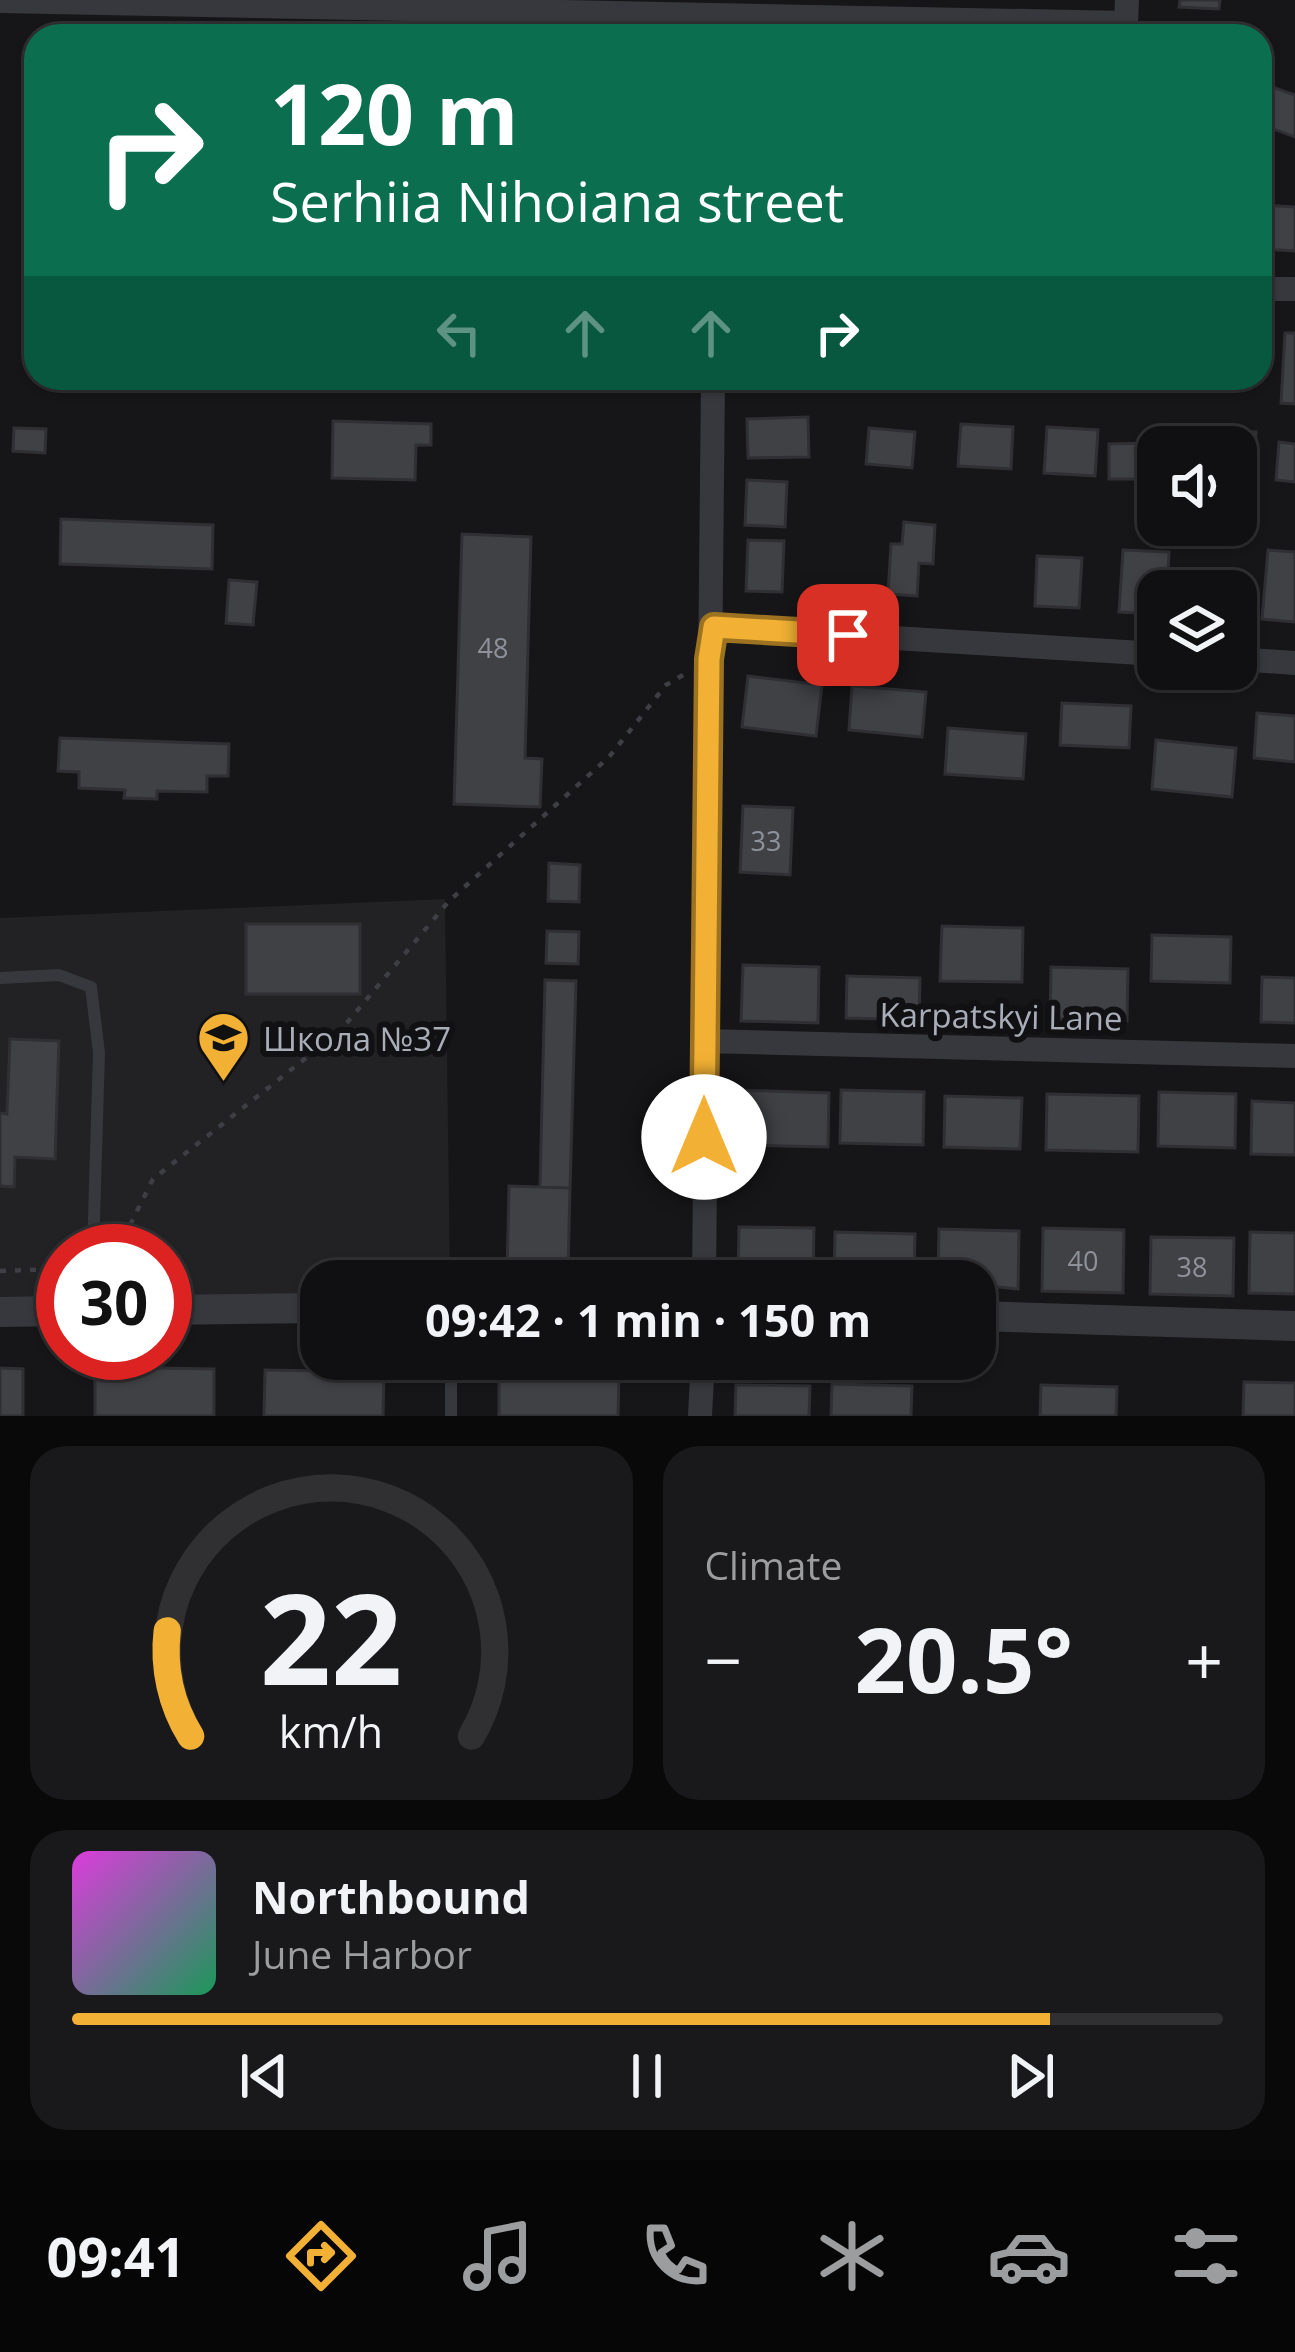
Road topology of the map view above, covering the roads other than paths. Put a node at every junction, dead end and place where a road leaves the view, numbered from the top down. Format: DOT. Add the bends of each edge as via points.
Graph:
graph roads {
  1 [pos="0,2"];
  2 [pos="1126,11"];
  3 [pos="715,17"];
  4 [pos="713,390"];
  5 [pos="714,627"];
  6 [pos="1137,653"];
  7 [pos="1257,660"];
  8 [pos="1295,663"];
  9 [pos="0,978"];
  10 [pos="705,1041"];
  11 [pos="1295,1056"];
  12 [pos="94,1224"];
  13 [pos="704,1260"];
  14 [pos="300,1308"];
  15 [pos="192,1310"];
  16 [pos="36,1311"];
  17 [pos="0,1312"];
  18 [pos="996,1317"];
  19 [pos="1295,1326"];
  20 [pos="451,1380"];
  21 [pos="702,1380"];
  22 [pos="451,1416"];
  23 [pos="700,1416"];
  1 -- 3 [label="street"];
  2 -- 3 [label="street"];
  4 -- 5 [label="street"];
  5 -- 6 [label="street"];
  5 -- 10 [label="street"];
  7 -- 8 [label="street"];
  9 -- 12 [label="lane" via="59,975 91,987 99,1053"];
  10 -- 11 [label="street, Karpatskyi Lane"];
  10 -- 13 [label="street"];
  14 -- 15 [label="street"];
  16 -- 17 [label="street"];
  18 -- 19 [label="street"];
  20 -- 22 [label="lane"];
  21 -- 23 [label="street"];
}
